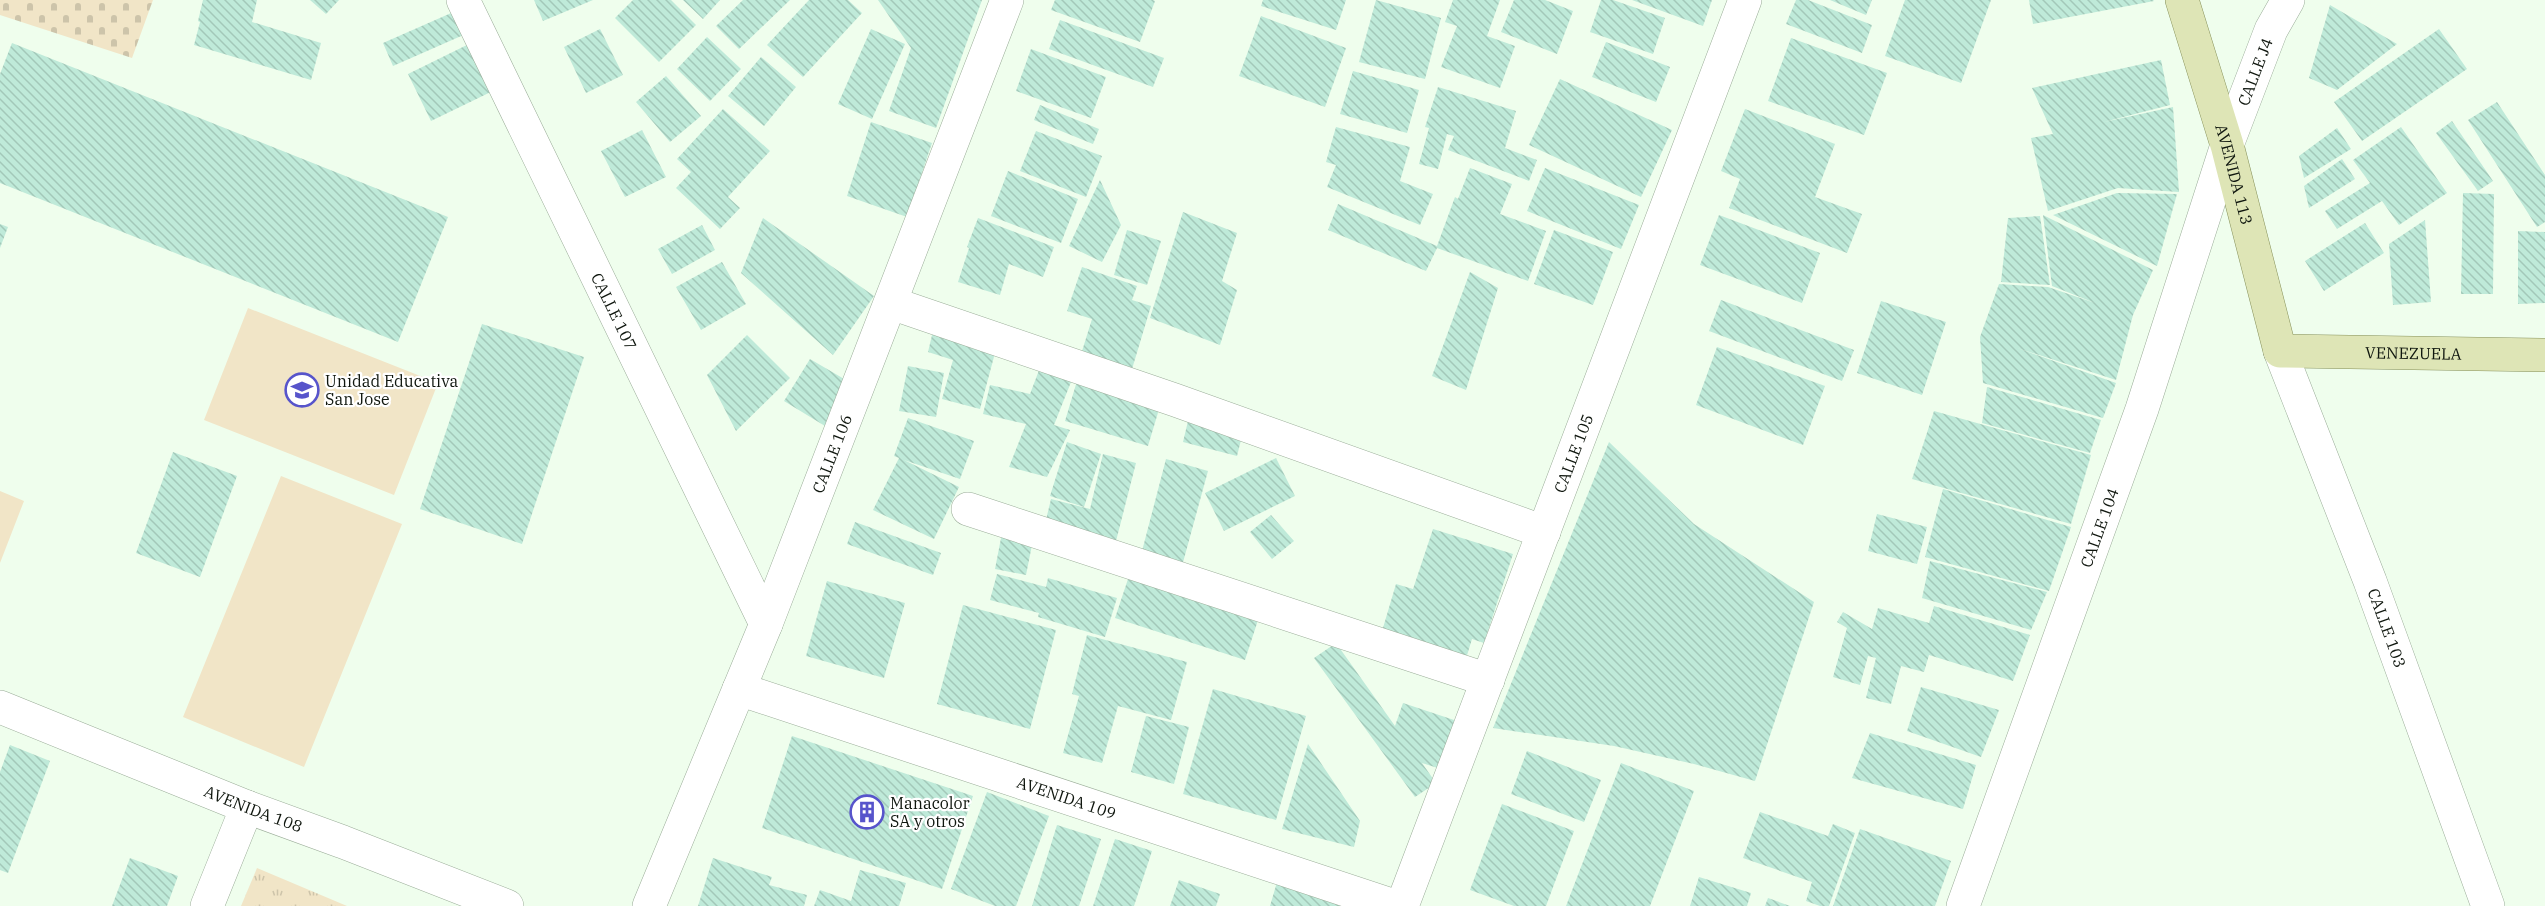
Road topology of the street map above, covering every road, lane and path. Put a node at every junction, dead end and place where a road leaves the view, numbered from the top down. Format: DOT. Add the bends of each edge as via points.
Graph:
graph roads {
  1 [pos="463,0"];
  2 [pos="1007,0"];
  3 [pos="1745,0"];
  4 [pos="2182,0"];
  5 [pos="2288,0"];
  6 [pos="2227,145"];
  7 [pos="891,303"];
  8 [pos="2280,351"];
  9 [pos="2545,355"];
  10 [pos="968,509"];
  11 [pos="1544,532"];
  12 [pos="766,624"];
  13 [pos="1488,680"];
  14 [pos="739,689"];
  15 [pos="0,707"];
  16 [pos="247,807"];
  17 [pos="207,906"];
  18 [pos="507,906"];
  19 [pos="648,906"];
  20 [pos="1394,906"];
  21 [pos="1402,906"];
  22 [pos="1963,906"];
  23 [pos="2488,906"];
  1 -- 12 [label="street, CALLE 107"];
  2 -- 7 [label="street, CALLE 106"];
  3 -- 11 [label="street, CALLE 105"];
  4 -- 6 [label="main road, AVENIDA 113"];
  5 -- 6 [label="street, CALLE J4" via="2271,30"];
  6 -- 8 [label="main road, AVENIDA 113"];
  6 -- 22 [label="street, CALLE 104" via="2142,409"];
  7 -- 11 [label="street"];
  7 -- 12 [label="street, CALLE 106"];
  8 -- 9 [label="main road, VENEZUELA"];
  8 -- 23 [label="street, CALLE 103" via="2370,581"];
  10 -- 13 [label="street"];
  11 -- 13 [label="street, CALLE 105"];
  12 -- 14 [label="street, CALLE 106"];
  13 -- 21 [label="street, CALLE 105"];
  14 -- 19 [label="street, CALLE 106"];
  14 -- 20 [label="street, AVENIDA 109"];
  15 -- 16 [label="street, AVENIDA 108"];
  16 -- 17 [label="street"];
  16 -- 18 [label="street, AVENIDA 108"];
}
